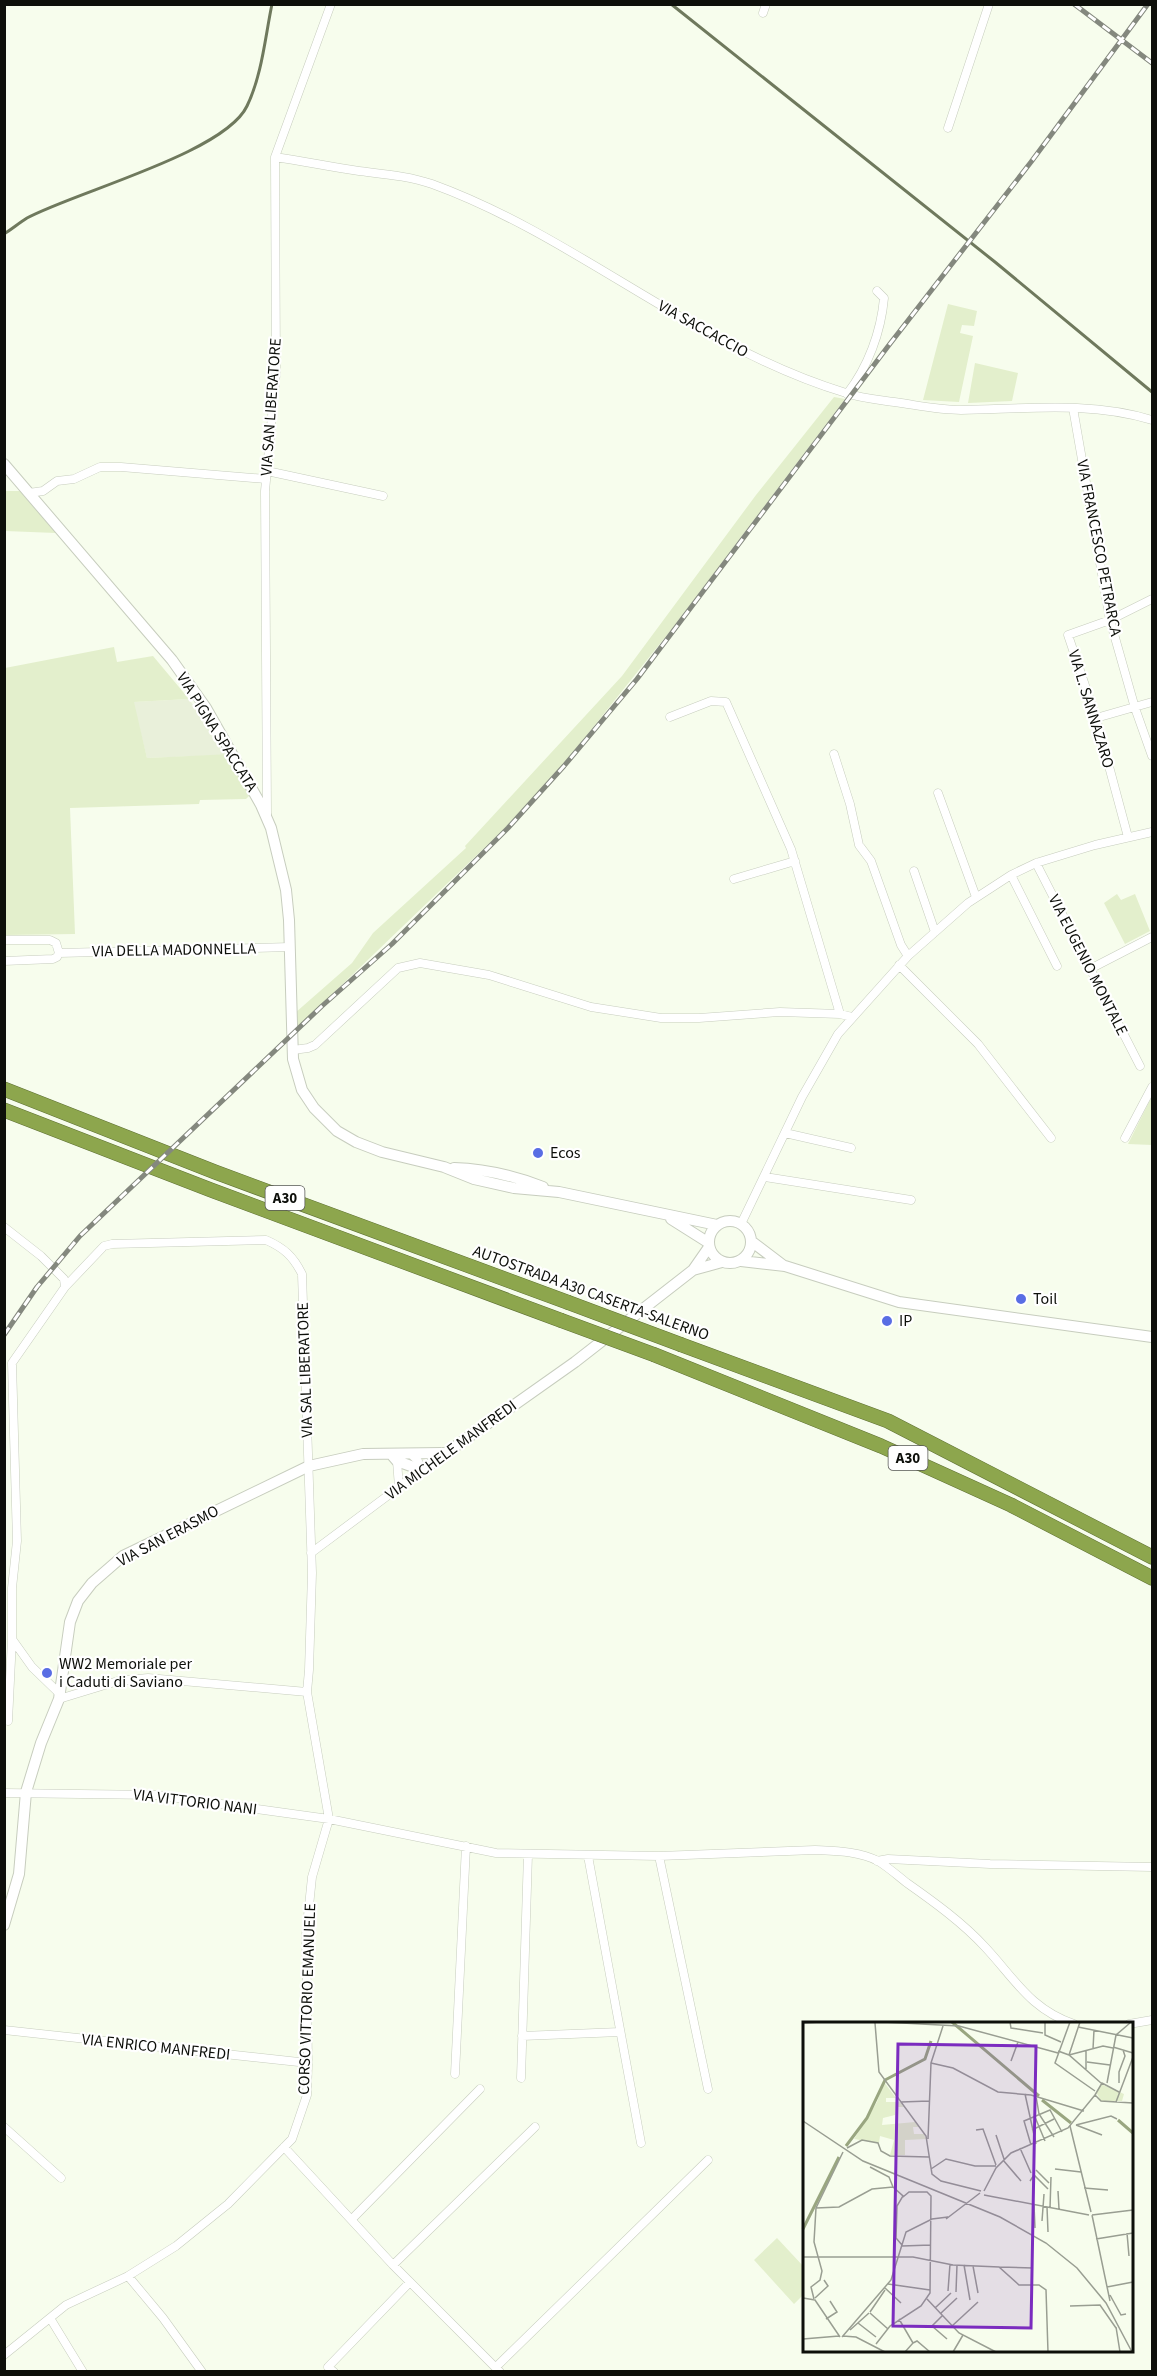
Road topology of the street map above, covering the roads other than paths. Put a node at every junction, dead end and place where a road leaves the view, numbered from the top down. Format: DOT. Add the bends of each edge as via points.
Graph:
graph roads {
  1 [pos="331,4"];
  2 [pos="989,4"];
  3 [pos="948,128"];
  4 [pos="275,157"];
  5 [pos="877,291"];
  6 [pos="847,394"];
  7 [pos="1073,408"];
  8 [pos="1152,420"];
  9 [pos="4,464"];
  10 [pos="266,475"];
  11 [pos="29,493"];
  12 [pos="383,496"];
  13 [pos="1152,599"];
  14 [pos="1110,620"];
  15 [pos="1152,702"];
  16 [pos="1135,708"];
  17 [pos="670,717"];
  18 [pos="1096,718"];
  19 [pos="834,754"];
  20 [pos="1152,756"];
  21 [pos="938,793"];
  22 [pos="267,819"];
  23 [pos="1152,832"];
  24 [pos="1128,837"];
  25 [pos="795,861"];
  26 [pos="1036,863"];
  27 [pos="914,871"];
  28 [pos="1011,875"];
  29 [pos="734,879"];
  30 [pos="976,897"];
  31 [pos="935,932"];
  32 [pos="1152,937"];
  33 [pos="4,940"];
  34 [pos="290,947"];
  35 [pos="59,953"];
  36 [pos="908,956"];
  37 [pos="4,961"];
  38 [pos="899,965"];
  39 [pos="1057,966"];
  40 [pos="1090,969"];
  41 [pos="840,1014"];
  42 [pos="852,1017"];
  43 [pos="293,1054"];
  44 [pos="1140,1066"];
  45 [pos="1152,1088"];
  46 [pos="4,1089"];
  47 [pos="4,1110"];
  48 [pos="785,1133"];
  49 [pos="1051,1138"];
  50 [pos="1125,1138"];
  51 [pos="851,1149"];
  52 [pos="765,1176"];
  53 [pos="911,1200"];
  54 [pos="663,1215"];
  55 [pos="741,1224"];
  56 [pos="717,1226"];
  57 [pos="4,1227"];
  58 [pos="752,1242"];
  59 [pos="709,1245"];
  60 [pos="741,1261"];
  61 [pos="722,1262"];
  62 [pos="785,1266"];
  63 [pos="693,1270"];
  64 [pos="64,1287"];
  65 [pos="1152,1337"];
  66 [pos="443,1453"];
  67 [pos="412,1455"];
  68 [pos="394,1458"];
  69 [pos="309,1466"];
  70 [pos="422,1470"];
  71 [pos="399,1487"];
  72 [pos="311,1553"];
  73 [pos="1152,1557"];
  74 [pos="1152,1578"];
  75 [pos="12,1639"];
  76 [pos="307,1692"];
  77 [pos="59,1696"];
  78 [pos="8,1721"];
  79 [pos="4,1792"];
  80 [pos="26,1792"];
  81 [pos="329,1819"];
  82 [pos="466,1846"];
  83 [pos="528,1854"];
  84 [pos="588,1856"];
  85 [pos="659,1856"];
  86 [pos="877,1861"];
  87 [pos="1152,1868"];
  88 [pos="4,1925"];
  89 [pos="1152,2020"];
  90 [pos="1069,2022"];
  91 [pos="1133,2023"];
  92 [pos="4,2030"];
  93 [pos="620,2032"];
  94 [pos="522,2036"];
  95 [pos="308,2064"];
  96 [pos="455,2074"];
  97 [pos="521,2078"];
  98 [pos="480,2089"];
  99 [pos="708,2089"];
  100 [pos="4,2127"];
  101 [pos="535,2127"];
  102 [pos="641,2143"];
  103 [pos="284,2147"];
  104 [pos="708,2160"];
  105 [pos="61,2178"];
  106 [pos="352,2219"];
  107 [pos="393,2265"];
  108 [pos="128,2276"];
  109 [pos="410,2282"];
  110 [pos="50,2318"];
  111 [pos="4,2355"];
  112 [pos="498,2369"];
  113 [pos="83,2372"];
  114 [pos="202,2372"];
  115 [pos="334,2372"];
  1 -- 4 [label="street, VIA SAN LIBERATORE"];
  2 -- 3 [label="street"];
  4 -- 6 [label="street, VIA SACCACCIO" via="404,177 468,199 574,254 739,350 789,374"];
  4 -- 10 [label="street, VIA SAN LIBERATORE" via="276,373"];
  5 -- 6 [label="street" via="884,298 877,331 866,366"];
  6 -- 7 [label="street, VIA SACCACCIO" via="942,409"];
  7 -- 8 [label="street, VIA SACCACCIO" via="1121,412"];
  7 -- 14 [label="street, VIA FRANCESCO PETRARCA"];
  9 -- 11 [label="main road, VIA PIGNA SPACCATA"];
  10 -- 11 [label="street" via="100,467"];
  10 -- 12 [label="street"];
  10 -- 22 [label="street, VIA SAN LIBERATORE"];
  11 -- 22 [label="main road, VIA PIGNA SPACCATA" via="172,660 228,743"];
  13 -- 14 [label="street, VIA L. SANNAZARO"];
  14 -- 16 [label="street, VIA FRANCESCO PETRARCA"];
  14 -- 18 [label="street, VIA L. SANNAZARO" via="1068,635"];
  15 -- 16 [label="street"];
  16 -- 18 [label="street"];
  16 -- 20 [label="street, VIA FRANCESCO PETRARCA"];
  17 -- 25 [label="street" via="711,701 726,702"];
  18 -- 24 [label="street, VIA L. SANNAZARO"];
  19 -- 36 [label="street" via="859,845 871,861"];
  21 -- 30 [label="street"];
  22 -- 34 [label="main road, VIA PIGNA SPACCATA" via="280,861"];
  23 -- 24 [label="street"];
  24 -- 26 [label="street"];
  25 -- 29 [label="street"];
  25 -- 41 [label="street"];
  26 -- 28 [label="street"];
  26 -- 40 [label="street, VIA EUGENIO MONTALE"];
  27 -- 31 [label="street"];
  28 -- 30 [label="street"];
  28 -- 39 [label="street"];
  30 -- 31 [label="street"];
  31 -- 36 [label="street"];
  32 -- 40 [label="street"];
  33 -- 35 [label="street" via="50,940"];
  34 -- 35 [label="street, VIA DELLA MADONNELLA"];
  34 -- 43 [label="main road, VIA PIGNA SPACCATA"];
  35 -- 37 [label="street, VIA DELLA MADONNELLA" via="53,959"];
  36 -- 38 [label="street"];
  38 -- 42 [label="street"];
  38 -- 49 [label="street" via="978,1044"];
  40 -- 44 [label="street, VIA EUGENIO MONTALE"];
  41 -- 42 [label="street"];
  41 -- 43 [label="street" via="780,1012 661,1018 591,1007 489,975 420,963 398,968 315,1045"];
  42 -- 48 [label="street" via="837,1034"];
  43 -- 54 [label="main road, VIA PIGNA SPACCATA" via="302,1090 314,1108 337,1131 382,1152 514,1188 552,1191"];
  45 -- 50 [label="street"];
  46 -- 73 [label="highway, AUTOSTRADA A30 CASERTA-SALERNO / A30, bridge" via="215,1172 888,1421"];
  47 -- 74 [label="highway, A30, bridge" via="656,1355 892,1451 1011,1505"];
  48 -- 51 [label="street"];
  48 -- 52 [label="street"];
  52 -- 53 [label="street"];
  52 -- 55 [label="street"];
  54 -- 56 [label="main road, VIA PIGNA SPACCATA"];
  54 -- 59 [label="main road"];
  55 -- 56 [label="main road" via="729,1221"];
  55 -- 58 [label="main road"];
  56 -- 59 [label="main road"];
  57 -- 64 [label="street" via="60,1273"];
  58 -- 60 [label="main road"];
  58 -- 62 [label="main road"];
  59 -- 61 [label="main road"];
  59 -- 63 [label="main road"];
  60 -- 61 [label="main road"];
  60 -- 62 [label="main road"];
  61 -- 63 [label="main road"];
  62 -- 65 [label="main road" via="899,1302"];
  63 -- 66 [label="main road, VIA MICHELE MANFREDI" via="593,1348"];
  64 -- 69 [label="street, VIA SAL LIBERATORE" via="104,1246 112,1244 266,1240 279,1246 294,1257 302,1274"];
  64 -- 75 [label="street" via="12,1363 17,1541"];
  66 -- 67 [label="main road, VIA SAN ERASMO"];
  66 -- 70 [label="main road, VIA MICHELE MANFREDI"];
  67 -- 68 [label="main road, VIA SAN ERASMO"];
  67 -- 70 [label="street"];
  68 -- 69 [label="main road, VIA SAN ERASMO" via="363,1454"];
  68 -- 70 [label="main road, VIA SAN ERASMO"];
  68 -- 71 [label="street"];
  69 -- 72 [label="street, CORSO VITTORIO EMANUELE"];
  69 -- 77 [label="main road, VIA SAN ERASMO" via="123,1556 92,1583 78,1601 70,1622"];
  70 -- 71 [label="street, VIA MICHELE MANFREDI"];
  71 -- 72 [label="street, VIA MICHELE MANFREDI"];
  72 -- 76 [label="street, CORSO VITTORIO EMANUELE"];
  75 -- 77 [label="street"];
  75 -- 78 [label="street"];
  76 -- 77 [label="street" via="148,1678 118,1681"];
  76 -- 81 [label="street, CORSO VITTORIO EMANUELE"];
  77 -- 80 [label="main road, VIA SAN ERASMO"];
  79 -- 80 [label="street, VIA VITTORIO NANI"];
  80 -- 81 [label="street, VIA VITTORIO NANI" via="156,1795"];
  80 -- 88 [label="main road, VIA SAN ERASMO" via="19,1874"];
  81 -- 82 [label="street, VIA VITTORIO NANI"];
  81 -- 95 [label="street, CORSO VITTORIO EMANUELE" via="312,1877 306,1935"];
  82 -- 83 [label="street, VIA VITTORIO NANI" via="496,1853"];
  82 -- 96 [label="street"];
  83 -- 84 [label="street, VIA VITTORIO NANI"];
  83 -- 94 [label="street"];
  84 -- 85 [label="street, VIA VITTORIO NANI"];
  84 -- 93 [label="street"];
  85 -- 86 [label="street, VIA VITTORIO NANI" via="815,1850 839,1851"];
  85 -- 99 [label="street"];
  86 -- 87 [label="street"];
  86 -- 90 [label="street" via="932,1900 984,1946 1032,2001"];
  89 -- 91 [label="street"];
  92 -- 95 [label="street, VIA ENRICO MANFREDI"];
  93 -- 94 [label="street"];
  93 -- 102 [label="street"];
  94 -- 97 [label="street"];
  95 -- 103 [label="street, CORSO VITTORIO EMANUELE" via="307,2095 292,2139"];
  98 -- 106 [label="street"];
  100 -- 105 [label="street"];
  101 -- 107 [label="street"];
  103 -- 106 [label="street"];
  103 -- 108 [label="street" via="228,2204 176,2246"];
  104 -- 112 [label="street"];
  106 -- 107 [label="street"];
  107 -- 109 [label="street"];
  108 -- 110 [label="street" via="66,2305"];
  108 -- 114 [label="street"];
  109 -- 112 [label="street"];
  109 -- 115 [label="street" via="328,2367"];
  110 -- 111 [label="street"];
  110 -- 113 [label="street"];
}
